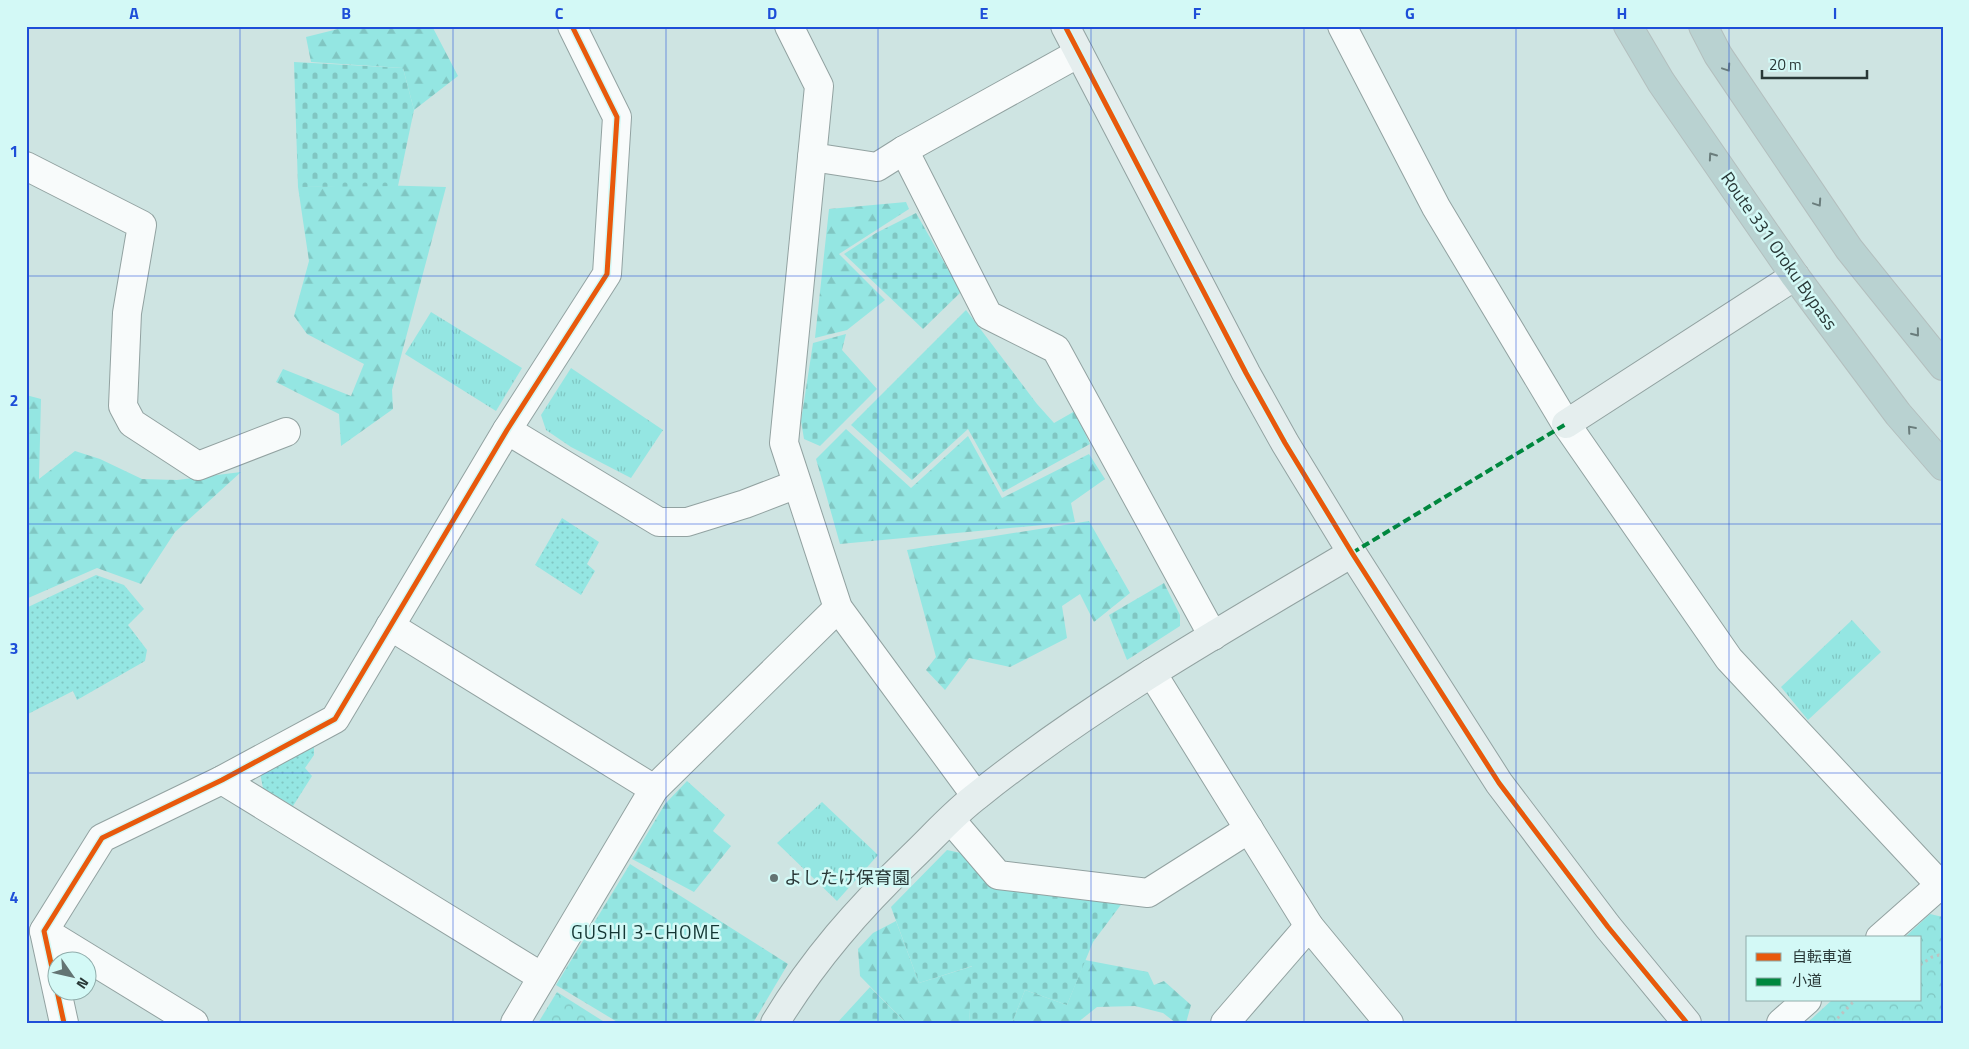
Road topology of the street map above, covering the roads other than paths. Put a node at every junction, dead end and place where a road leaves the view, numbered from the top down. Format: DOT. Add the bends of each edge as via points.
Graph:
graph roads {
  1 [pos="572,26"];
  2 [pos="788,26"];
  3 [pos="1065,26"];
  4 [pos="1342,26"];
  5 [pos="1628,26"];
  6 [pos="1703,26"];
  7 [pos="1079,53"];
  8 [pos="904,150"];
  9 [pos="812,156"];
  10 [pos="26,166"];
  11 [pos="1795,276"];
  12 [pos="1943,366"];
  13 [pos="1566,424"];
  14 [pos="507,430"];
  15 [pos="286,432"];
  16 [pos="1943,466"];
  17 [pos="797,484"];
  18 [pos="1352,553"];
  19 [pos="838,608"];
  20 [pos="390,626"];
  21 [pos="1214,636"];
  22 [pos="1152,673"];
  23 [pos="222,780"];
  24 [pos="654,789"];
  25 [pos="976,796"];
  26 [pos="951,820"];
  27 [pos="1249,829"];
  28 [pos="1941,887"];
  29 [pos="1310,926"];
  30 [pos="44,932"];
  31 [pos="1882,936"];
  32 [pos="542,976"];
  33 [pos="1805,1002"];
  34 [pos="64,1023"];
  35 [pos="194,1023"];
  36 [pos="515,1023"];
  37 [pos="776,1023"];
  38 [pos="1225,1023"];
  39 [pos="1388,1023"];
  40 [pos="1687,1023"];
  41 [pos="1781,1023"];
  1 -- 14 [label="street" via="617,117 607,274"];
  2 -- 9 [label="street" via="819,86"];
  3 -- 7 [label="street"];
  4 -- 13 [label="street" via="1436,207"];
  11 -- 5 [label="highway, Route 331 Oroku Bypass, one-way" via="1661,82"];
  6 -- 12 [label="highway, one-way" via="1718,54 1849,249"];
  7 -- 8 [label="street"];
  7 -- 18 [label="street" via="1246,373"];
  8 -- 9 [label="street" via="877,167"];
  8 -- 21 [label="street" via="988,315 1056,349"];
  9 -- 17 [label="street" via="784,443"];
  10 -- 15 [label="street" via="142,225 127,313 123,406 132,423 198,466"];
  11 -- 13 [label="street"];
  16 -- 11 [label="highway, Route 331 Oroku Bypass, one-way" via="1898,414"];
  13 -- 28 [label="street" via="1729,659"];
  14 -- 17 [label="street" via="659,522 687,522"];
  14 -- 20 [label="street"];
  17 -- 19 [label="street"];
  18 -- 21 [label="street"];
  18 -- 40 [label="street" via="1499,783 1608,927"];
  19 -- 24 [label="street"];
  19 -- 25 [label="street"];
  20 -- 23 [label="street" via="335,719"];
  20 -- 24 [label="street"];
  21 -- 22 [label="street"];
  22 -- 25 [label="street" via="1058,734"];
  22 -- 27 [label="street"];
  23 -- 30 [label="street" via="102,838"];
  23 -- 32 [label="street"];
  24 -- 32 [label="street"];
  25 -- 26 [label="street"];
  26 -- 27 [label="street" via="998,875 1148,892"];
  26 -- 37 [label="street" via="871,897 829,944"];
  27 -- 29 [label="street"];
  28 -- 31 [label="street"];
  29 -- 38 [label="street"];
  29 -- 39 [label="street"];
  30 -- 34 [label="street"];
  30 -- 35 [label="street"];
  32 -- 36 [label="street"];
  33 -- 41 [label="street"];
}
